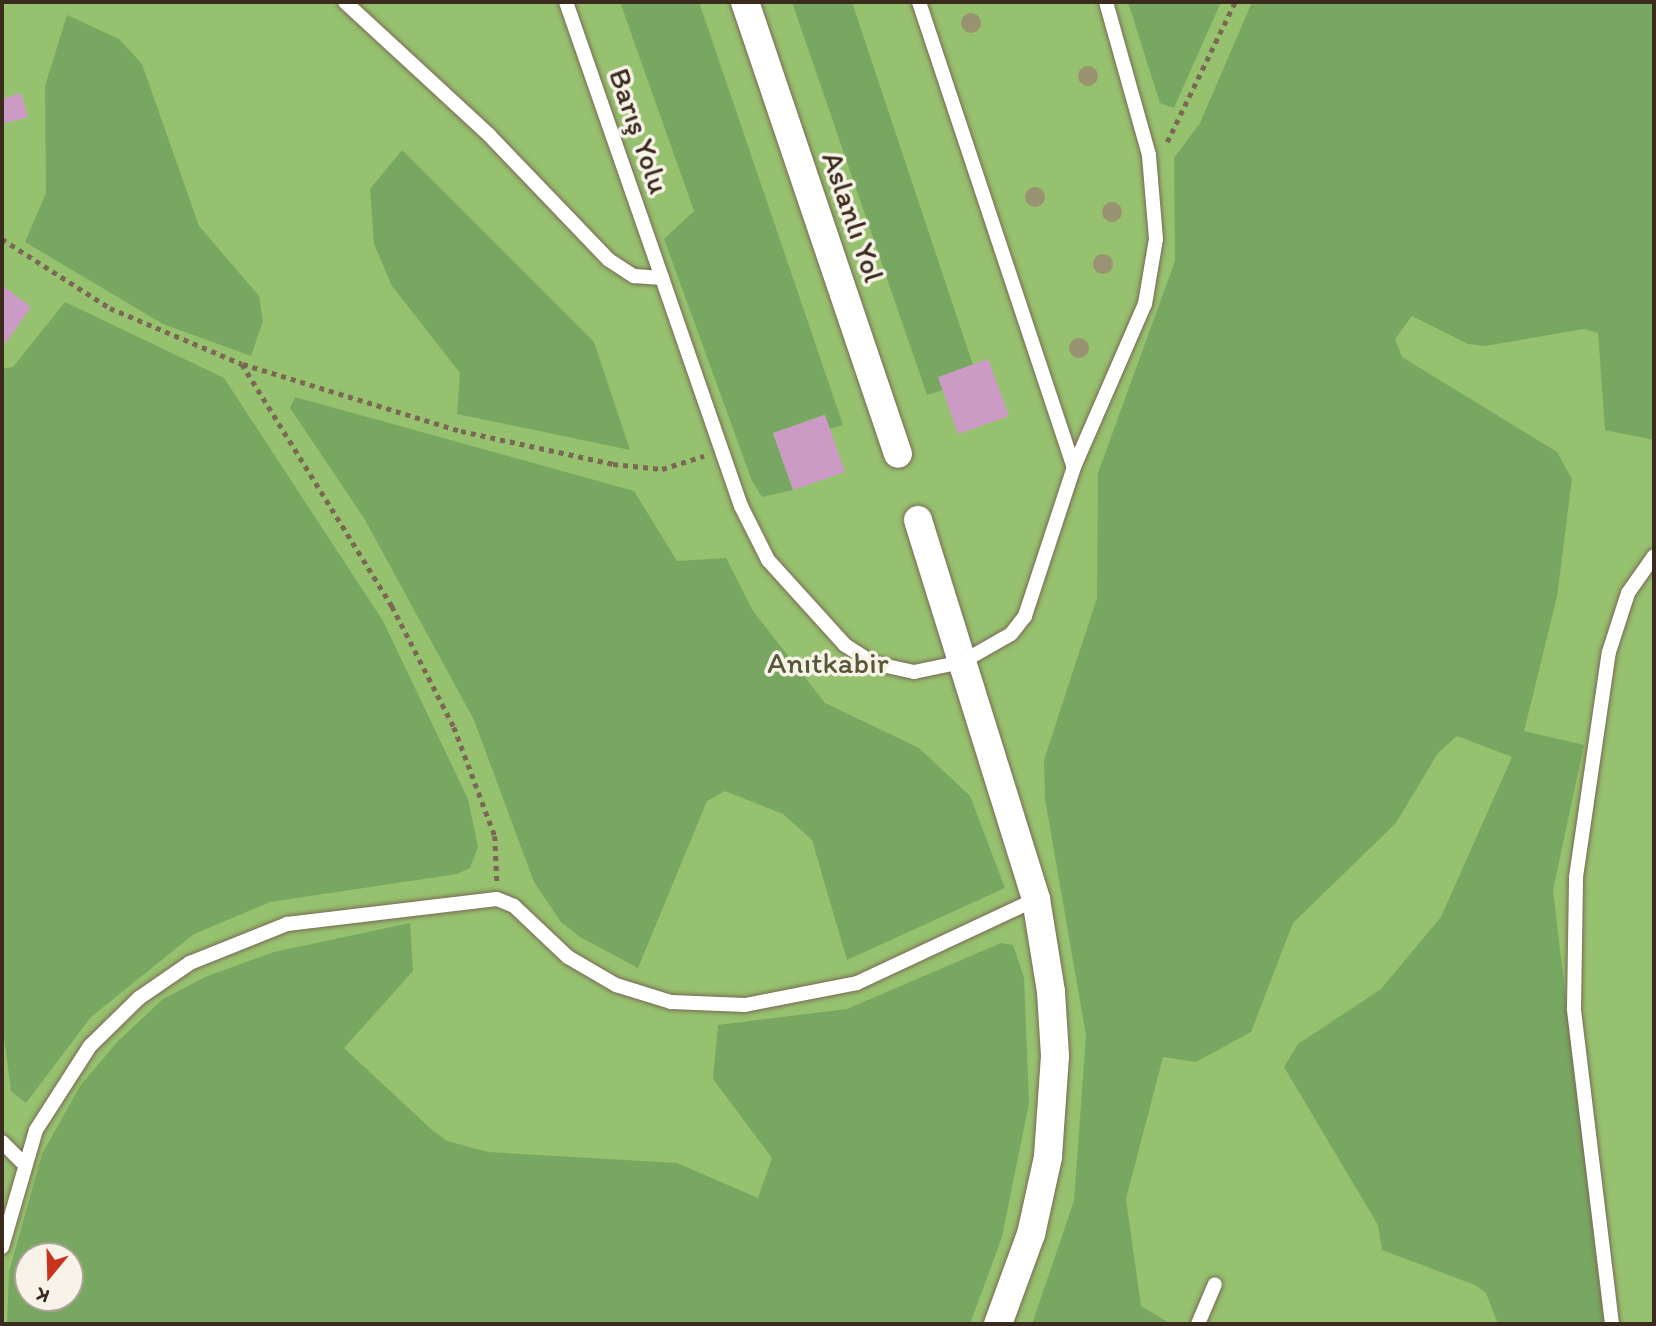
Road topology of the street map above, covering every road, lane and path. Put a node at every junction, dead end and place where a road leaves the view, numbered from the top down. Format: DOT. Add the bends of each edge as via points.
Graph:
graph roads {
  1 [pos="345,2"];
  2 [pos="566,2"];
  3 [pos="745,2"];
  4 [pos="919,2"];
  5 [pos="1106,2"];
  6 [pos="1235,2"];
  7 [pos="1149,155"];
  8 [pos="2,239"];
  9 [pos="662,278"];
  10 [pos="242,364"];
  11 [pos="721,449"];
  12 [pos="898,454"];
  13 [pos="1074,467"];
  14 [pos="918,520"];
  15 [pos="1654,556"];
  16 [pos="962,662"];
  17 [pos="497,899"];
  18 [pos="1036,899"];
  19 [pos="2,1142"];
  20 [pos="22,1162"];
  21 [pos="2,1247"];
  22 [pos="1214,1284"];
  23 [pos="999,1324"];
  24 [pos="1198,1324"];
  25 [pos="1612,1324"];
  1 -- 9 [label="lane" via="472,117 610,260 634,276"];
  2 -- 9 [label="lane, Barış Yolu"];
  3 -- 12 [label="street, Aslanlı Yol"];
  4 -- 13 [label="lane"];
  5 -- 7 [label="lane"];
  6 -- 7 [label="path" via="1178,128"];
  7 -- 13 [label="lane" via="1156,239 1145,304"];
  8 -- 10 [label="path" via="110,308"];
  9 -- 11 [label="lane, Barış Yolu"];
  10 -- 11 [label="path" via="461,431 643,470"];
  10 -- 17 [label="path" via="392,606 454,727 495,836"];
  11 -- 16 [label="lane, Barış Yolu" via="768,560 845,645 900,671"];
  13 -- 16 [label="lane" via="1025,616 1011,634"];
  14 -- 16 [label="street"];
  15 -- 25 [label="lane" via="1628,593 1612,641 1577,877 1574,1008"];
  16 -- 18 [label="street"];
  17 -- 18 [label="lane" via="514,906 568,957 616,985 671,1002 745,1005 857,983"];
  17 -- 20 [label="lane" via="304,920 190,963 139,998 90,1046 50,1102"];
  18 -- 23 [label="street" via="1051,992 1053,1114 1031,1234"];
  19 -- 20 [label="lane"];
  20 -- 21 [label="lane"];
  22 -- 24 [label="lane"];
}
